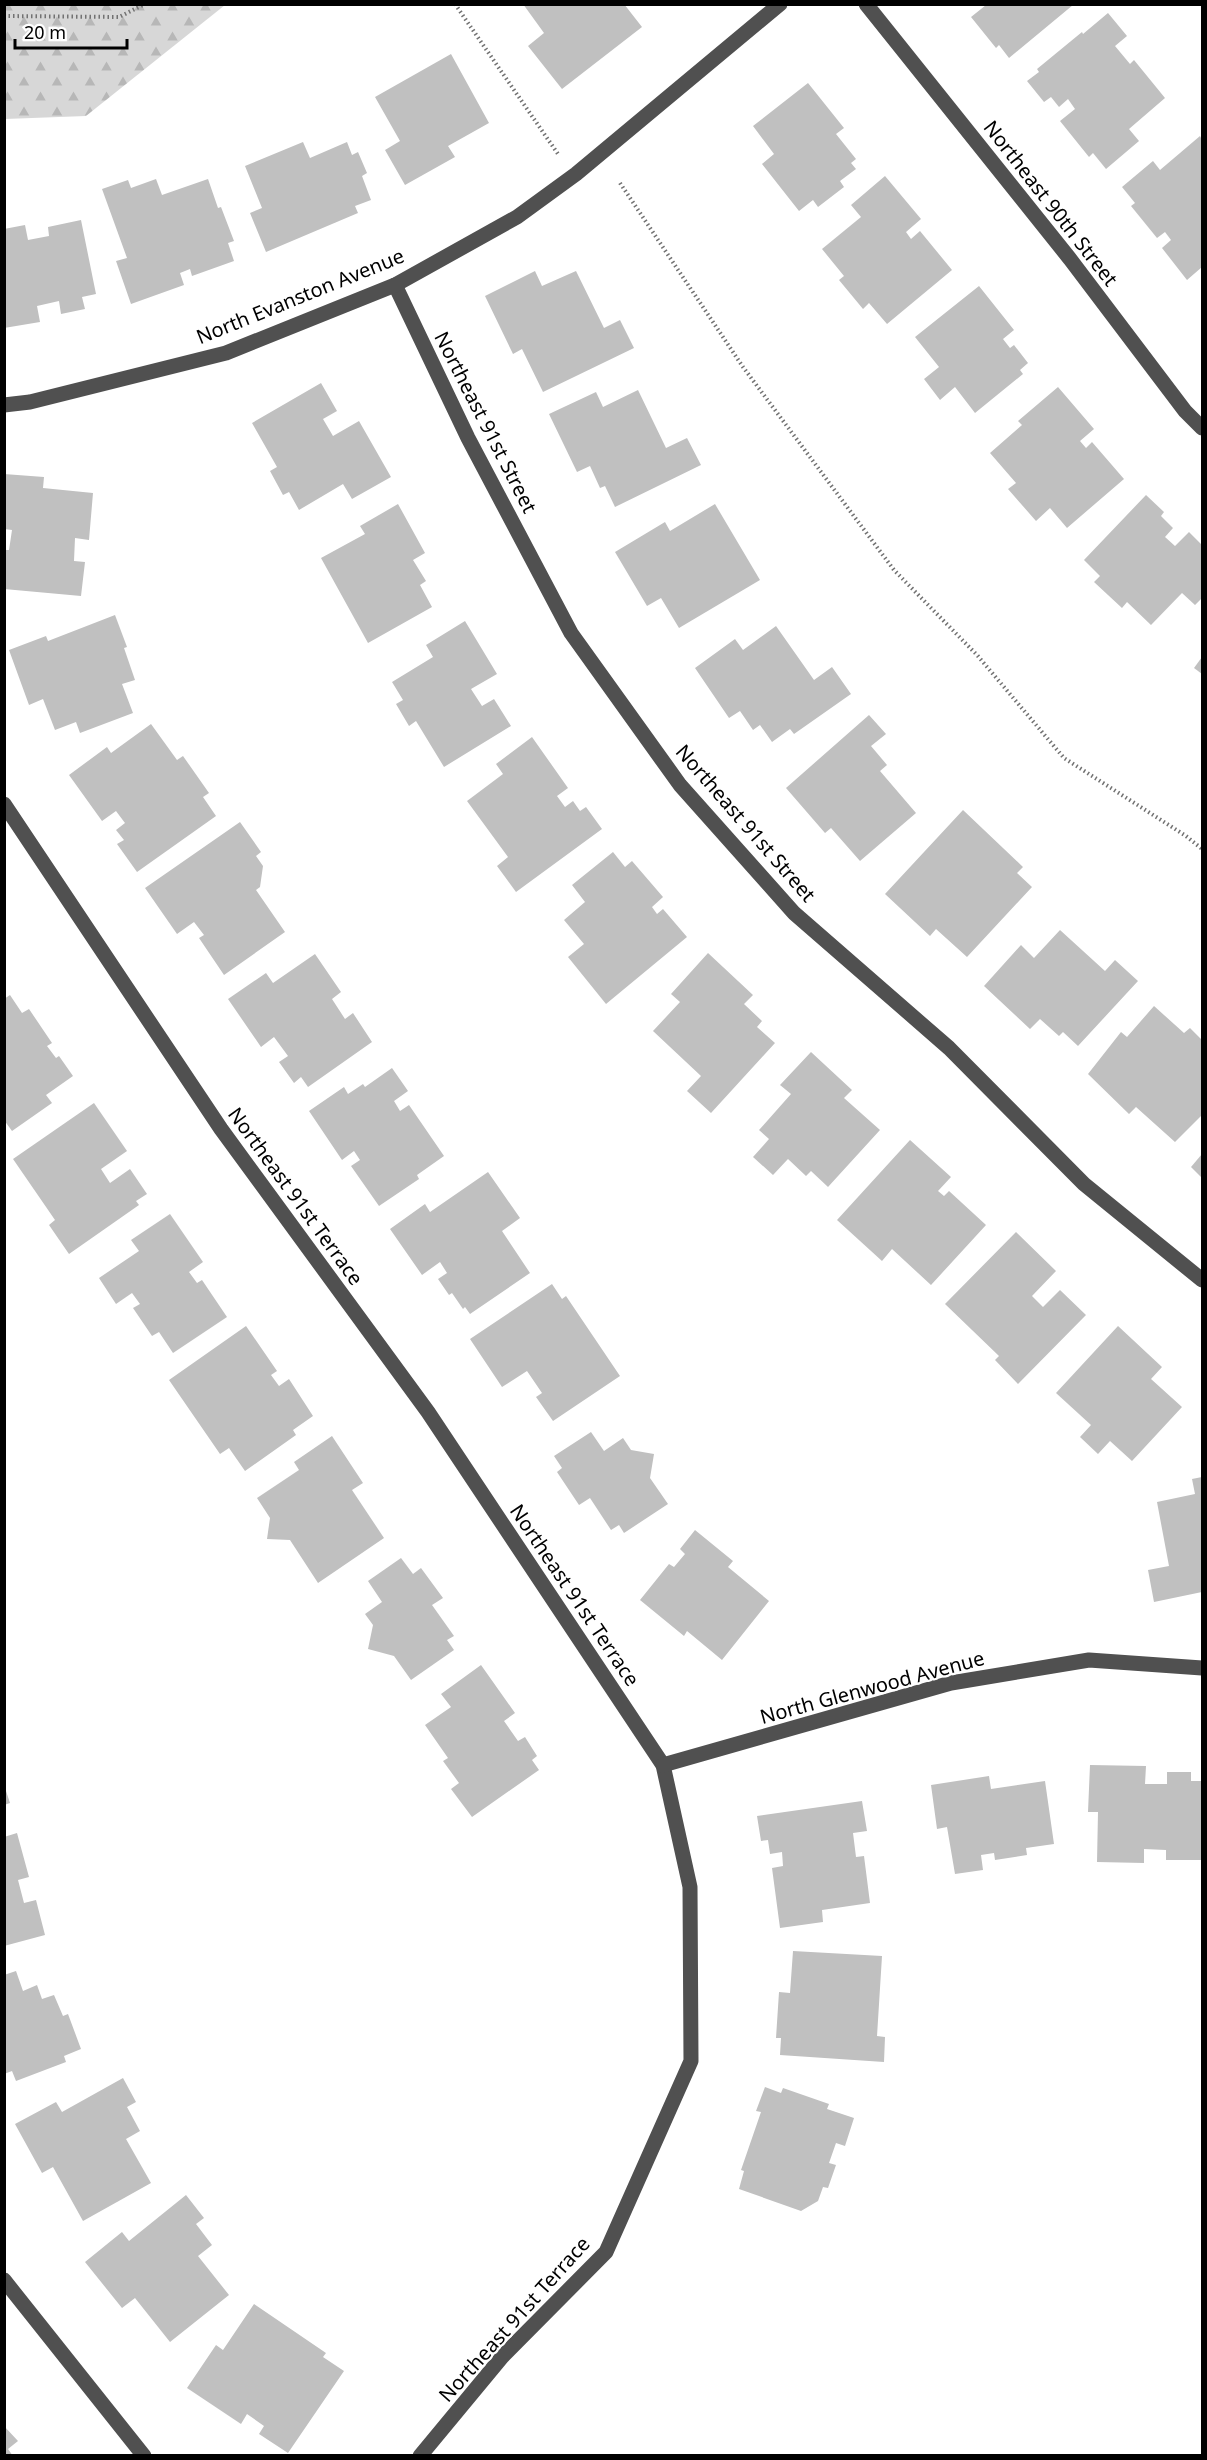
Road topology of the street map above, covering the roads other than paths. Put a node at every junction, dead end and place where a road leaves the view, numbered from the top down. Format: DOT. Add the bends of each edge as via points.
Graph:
graph roads {
  1 [pos="780,4"];
  2 [pos="866,4"];
  3 [pos="394,285"];
  4 [pos="4,405"];
  5 [pos="1203,428"];
  6 [pos="4,804"];
  7 [pos="1203,1280"];
  8 [pos="1203,1668"];
  9 [pos="663,1764"];
  10 [pos="4,2280"];
  11 [pos="144,2456"];
  12 [pos="420,2456"];
  1 -- 3 [label="street, North Evanston Avenue" via="576,174 518,217"];
  2 -- 5 [label="street, Northeast 90th Street" via="1070,259 1185,411"];
  3 -- 4 [label="street, North Evanston Avenue" via="226,352 30,402"];
  3 -- 7 [label="street, Northeast 91st Street" via="468,438 572,633 680,785 794,913 950,1048 1084,1184"];
  6 -- 9 [label="street, Northeast 91st Terrace" via="221,1130 428,1412"];
  8 -- 9 [label="street, North Glenwood Avenue" via="1089,1660 951,1683"];
  9 -- 12 [label="street, Northeast 91st Terrace" via="690,1887 691,2061 606,2252 502,2357"];
  10 -- 11 [label="street"];
}
